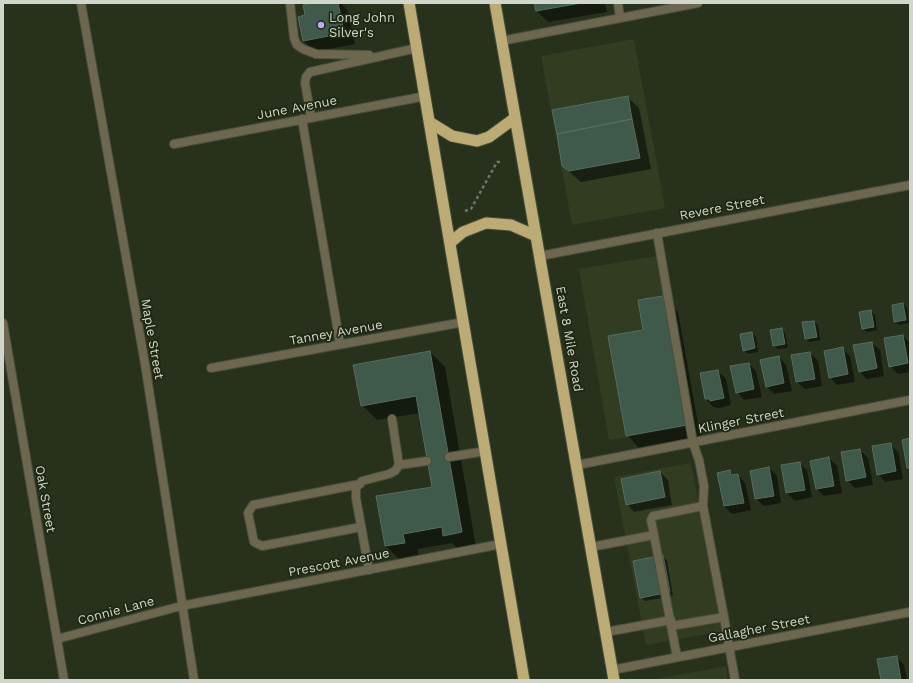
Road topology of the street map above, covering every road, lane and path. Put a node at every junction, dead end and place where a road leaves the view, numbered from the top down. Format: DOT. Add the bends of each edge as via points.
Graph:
graph roads {
  1 [pos="81,3"];
  2 [pos="290,3"];
  3 [pos="409,3"];
  4 [pos="495,3"];
  5 [pos="618,3"];
  6 [pos="698,3"];
  7 [pos="620,18"];
  8 [pos="501,42"];
  9 [pos="417,48"];
  10 [pos="382,56"];
  11 [pos="426,96"];
  12 [pos="311,117"];
  13 [pos="515,118"];
  14 [pos="302,119"];
  15 [pos="431,124"];
  16 [pos="174,144"];
  17 [pos="502,162"];
  18 [pos="910,185"];
  19 [pos="465,210"];
  20 [pos="657,233"];
  21 [pos="536,236"];
  22 [pos="451,242"];
  23 [pos="540,256"];
  24 [pos="464,322"];
  25 [pos="3,323"];
  26 [pos="340,344"];
  27 [pos="211,368"];
  28 [pos="910,400"];
  29 [pos="392,419"];
  30 [pos="693,443"];
  31 [pos="486,451"];
  32 [pos="448,457"];
  33 [pos="427,461"];
  34 [pos="399,465"];
  35 [pos="577,465"];
  36 [pos="360,484"];
  37 [pos="703,506"];
  38 [pos="361,527"];
  39 [pos="654,535"];
  40 [pos="501,544"];
  41 [pos="591,547"];
  42 [pos="369,570"];
  43 [pos="181,606"];
  44 [pos="910,612"];
  45 [pos="724,617"];
  46 [pos="671,623"];
  47 [pos="606,632"];
  48 [pos="57,639"];
  49 [pos="729,647"];
  50 [pos="677,657"];
  51 [pos="613,675"];
  52 [pos="64,680"];
  53 [pos="194,680"];
  54 [pos="524,680"];
  55 [pos="735,680"];
  1 -- 43 [label="street, Maple Street" via="145,364"];
  2 -- 10 [label="street" via="294,38 297,45 303,49 316,54"];
  3 -- 9 [label="highway"];
  4 -- 8 [label="highway, East 8 Mile Road"];
  5 -- 7 [label="street"];
  6 -- 7 [label="street"];
  7 -- 8 [label="street"];
  8 -- 13 [label="highway, East 8 Mile Road"];
  9 -- 10 [label="street"];
  9 -- 11 [label="highway"];
  10 -- 12 [label="street" via="310,72 305,83"];
  11 -- 12 [label="street, June Avenue"];
  11 -- 15 [label="highway"];
  12 -- 14 [label="street, June Avenue"];
  13 -- 15 [label="highway" via="489,137 477,141 452,136"];
  13 -- 21 [label="highway, East 8 Mile Road"];
  14 -- 16 [label="street, June Avenue"];
  14 -- 26 [label="street"];
  15 -- 22 [label="highway"];
  17 -- 19 [label="path" via="497,162 471,209"];
  18 -- 20 [label="street, Revere Street"];
  20 -- 23 [label="street, Revere Street"];
  20 -- 30 [label="street"];
  21 -- 22 [label="highway" via="511,225 486,223 463,232"];
  21 -- 23 [label="highway, East 8 Mile Road"];
  22 -- 24 [label="highway"];
  23 -- 35 [label="highway, East 8 Mile Road"];
  24 -- 26 [label="street, Tanney Avenue"];
  24 -- 31 [label="highway"];
  25 -- 48 [label="street, Oak Street"];
  26 -- 27 [label="street, Tanney Avenue"];
  28 -- 30 [label="street, Klinger Street"];
  29 -- 34 [label="street"];
  30 -- 35 [label="street, Klinger Street"];
  30 -- 37 [label="street" via="704,486"];
  31 -- 32 [label="street"];
  31 -- 40 [label="highway"];
  33 -- 34 [label="street"];
  34 -- 36 [label="street" via="389,474"];
  35 -- 41 [label="highway, East 8 Mile Road"];
  36 -- 38 [label="street" via="356,488 356,498"];
  36 -- 38 [label="street" via="253,505 248,513 254,542 262,546"];
  37 -- 39 [label="street" via="653,516"];
  37 -- 45 [label="street"];
  38 -- 42 [label="street"];
  39 -- 41 [label="street"];
  39 -- 46 [label="street"];
  40 -- 42 [label="street, Prescott Avenue"];
  40 -- 54 [label="highway"];
  41 -- 47 [label="highway, East 8 Mile Road"];
  42 -- 43 [label="street, Prescott Avenue"];
  43 -- 48 [label="street, Connie Lane"];
  43 -- 53 [label="street, Maple Street"];
  44 -- 49 [label="street, Gallagher Street"];
  45 -- 46 [label="street"];
  45 -- 49 [label="street"];
  46 -- 47 [label="street"];
  46 -- 50 [label="street"];
  47 -- 51 [label="highway, East 8 Mile Road"];
  48 -- 52 [label="street, Oak Street"];
  49 -- 50 [label="street, Gallagher Street"];
  49 -- 55 [label="street"];
  50 -- 51 [label="street, Gallagher Street"];
}
